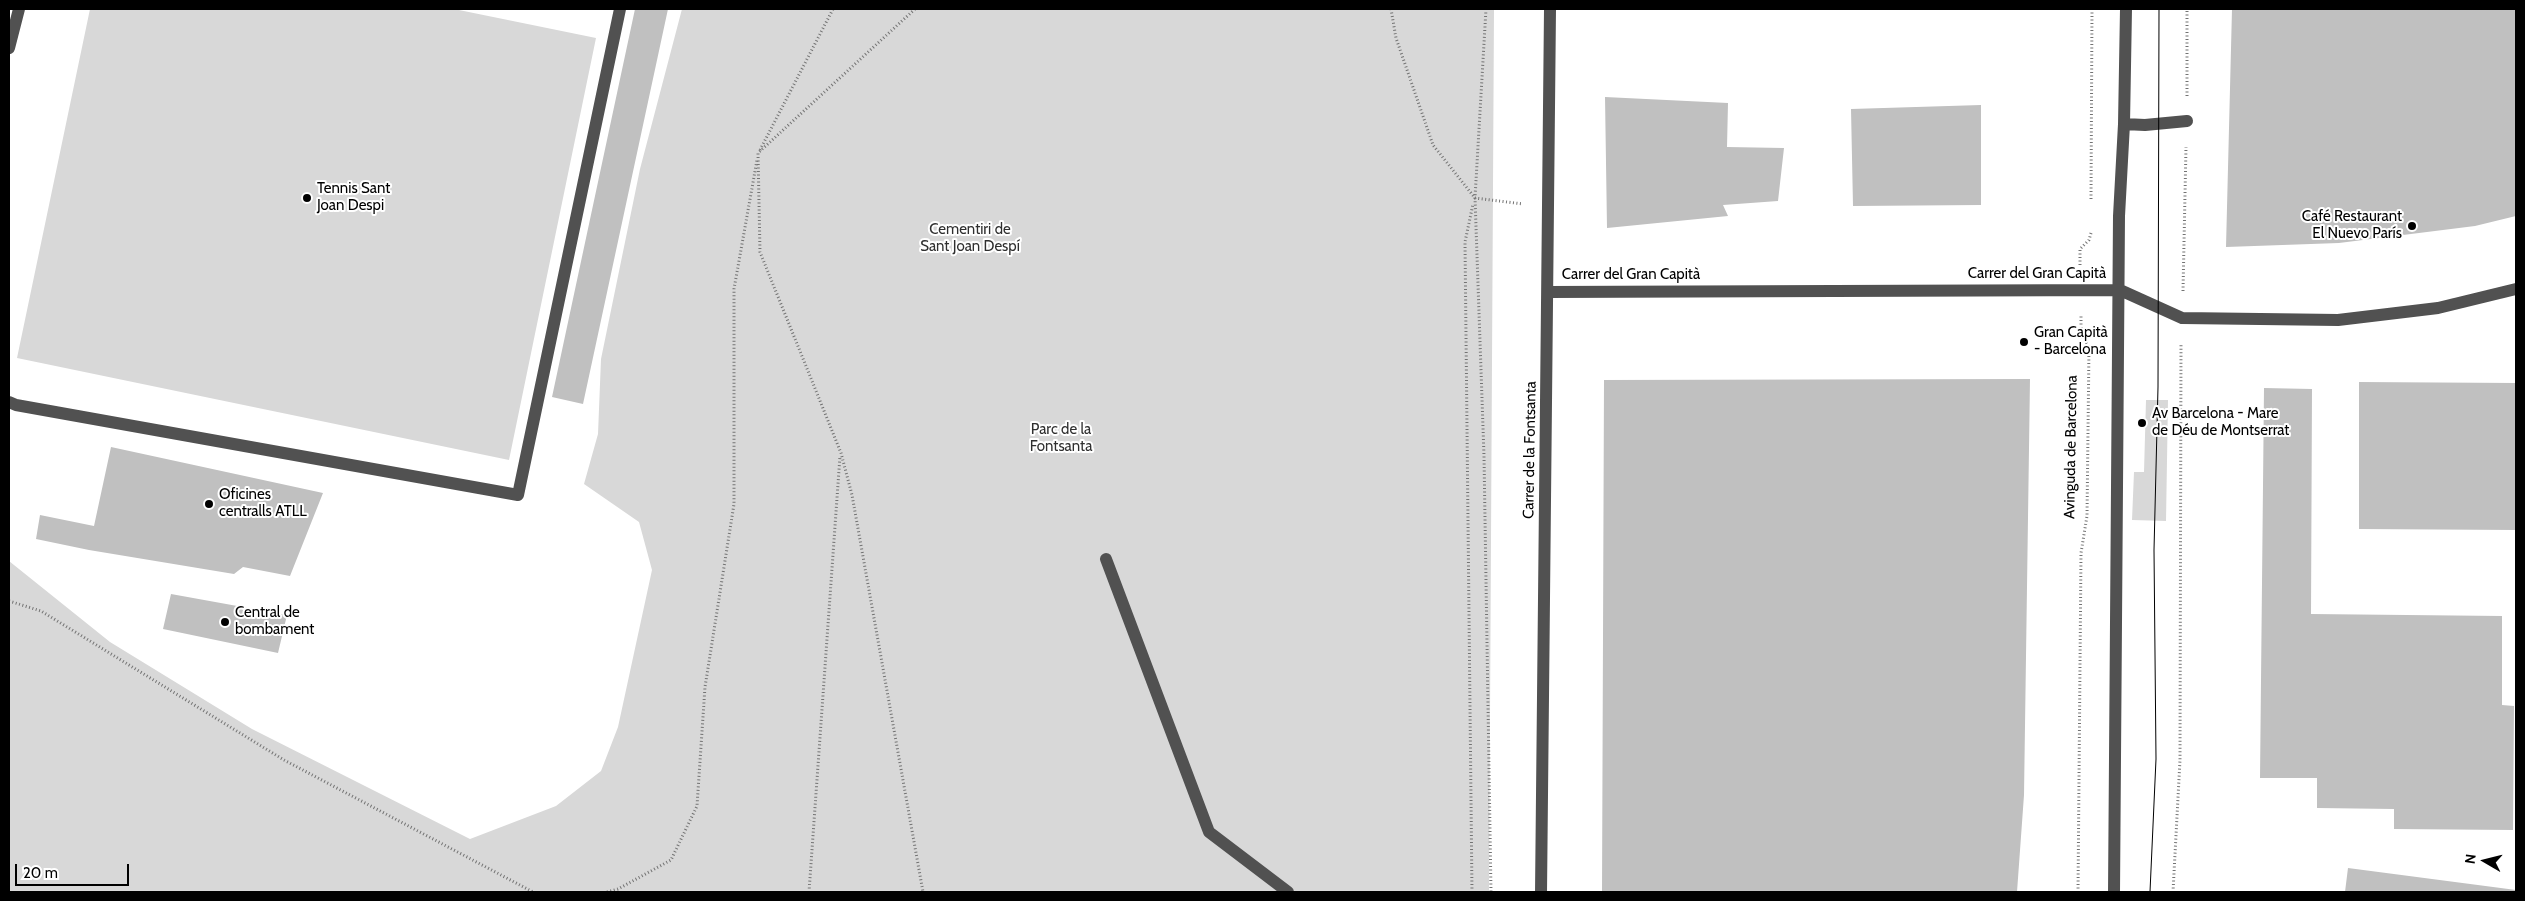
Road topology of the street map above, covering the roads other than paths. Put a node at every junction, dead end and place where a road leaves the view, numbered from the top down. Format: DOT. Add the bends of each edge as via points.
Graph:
graph roads {
  1 [pos="18,9"];
  2 [pos="620,9"];
  3 [pos="1550,9"];
  4 [pos="2126,9"];
  5 [pos="9,48"];
  6 [pos="2187,121"];
  7 [pos="2124,124"];
  8 [pos="2516,289"];
  9 [pos="2120,290"];
  10 [pos="1548,292"];
  11 [pos="9,402"];
  12 [pos="1106,560"];
  13 [pos="1288,892"];
  14 [pos="1541,892"];
  15 [pos="2114,892"];
  1 -- 5 [label="street"];
  2 -- 11 [label="street" via="518,495"];
  3 -- 10 [label="street, Carrer de la Fontsanta"];
  4 -- 7 [label="street"];
  6 -- 7 [label="street" via="2145,126"];
  7 -- 9 [label="street" via="2119,216"];
  8 -- 9 [label="street, Carrer del Gran Capità" via="2438,308 2338,320 2182,318"];
  9 -- 10 [label="street, Carrer del Gran Capità"];
  9 -- 15 [label="street"];
  10 -- 14 [label="street, Carrer de la Fontsanta"];
  12 -- 13 [label="street" via="1210,832"];
}
